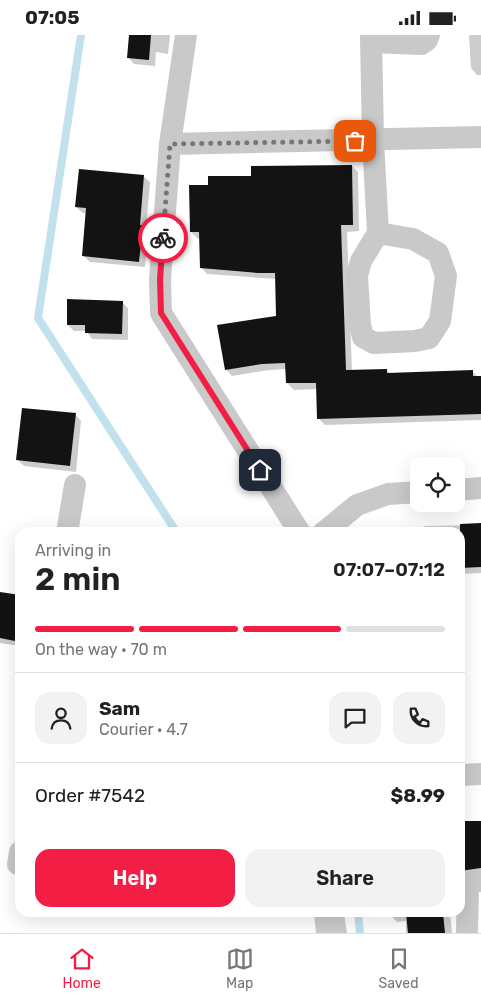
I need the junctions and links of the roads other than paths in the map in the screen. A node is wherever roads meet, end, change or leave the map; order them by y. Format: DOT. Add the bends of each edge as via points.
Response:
graph roads {
  1 [pos="186,35"];
  2 [pos="429,35"];
  3 [pos="371,39"];
  4 [pos="481,137"];
  5 [pos="373,140"];
  6 [pos="170,144"];
  7 [pos="378,233"];
  8 [pos="75,485"];
  9 [pos="481,488"];
  10 [pos="465,489"];
  11 [pos="410,493"];
  12 [pos="68,527"];
  13 [pos="296,527"];
  14 [pos="330,527"];
  15 [pos="481,774"];
  16 [pos="465,775"];
  17 [pos="481,881"];
  18 [pos="467,933"];
  1 -- 6 [label="street"];
  2 -- 3 [label="street" via="422,44"];
  3 -- 5 [label="street"];
  4 -- 5 [label="street"];
  5 -- 6 [label="street"];
  5 -- 7 [label="street"];
  6 -- 13 [label="street" via="160,279 161,313"];
  7 -- 7 [label="street" via="357,276 363,337 374,343 429,338 440,321 446,276 438,253 412,239"];
  8 -- 12 [label="street"];
  9 -- 10 [label="street"];
  11 -- 14 [label="street" via="388,494 357,505"];
  15 -- 16 [label="street"];
  17 -- 18 [label="street" via="472,882 468,887"];
}
